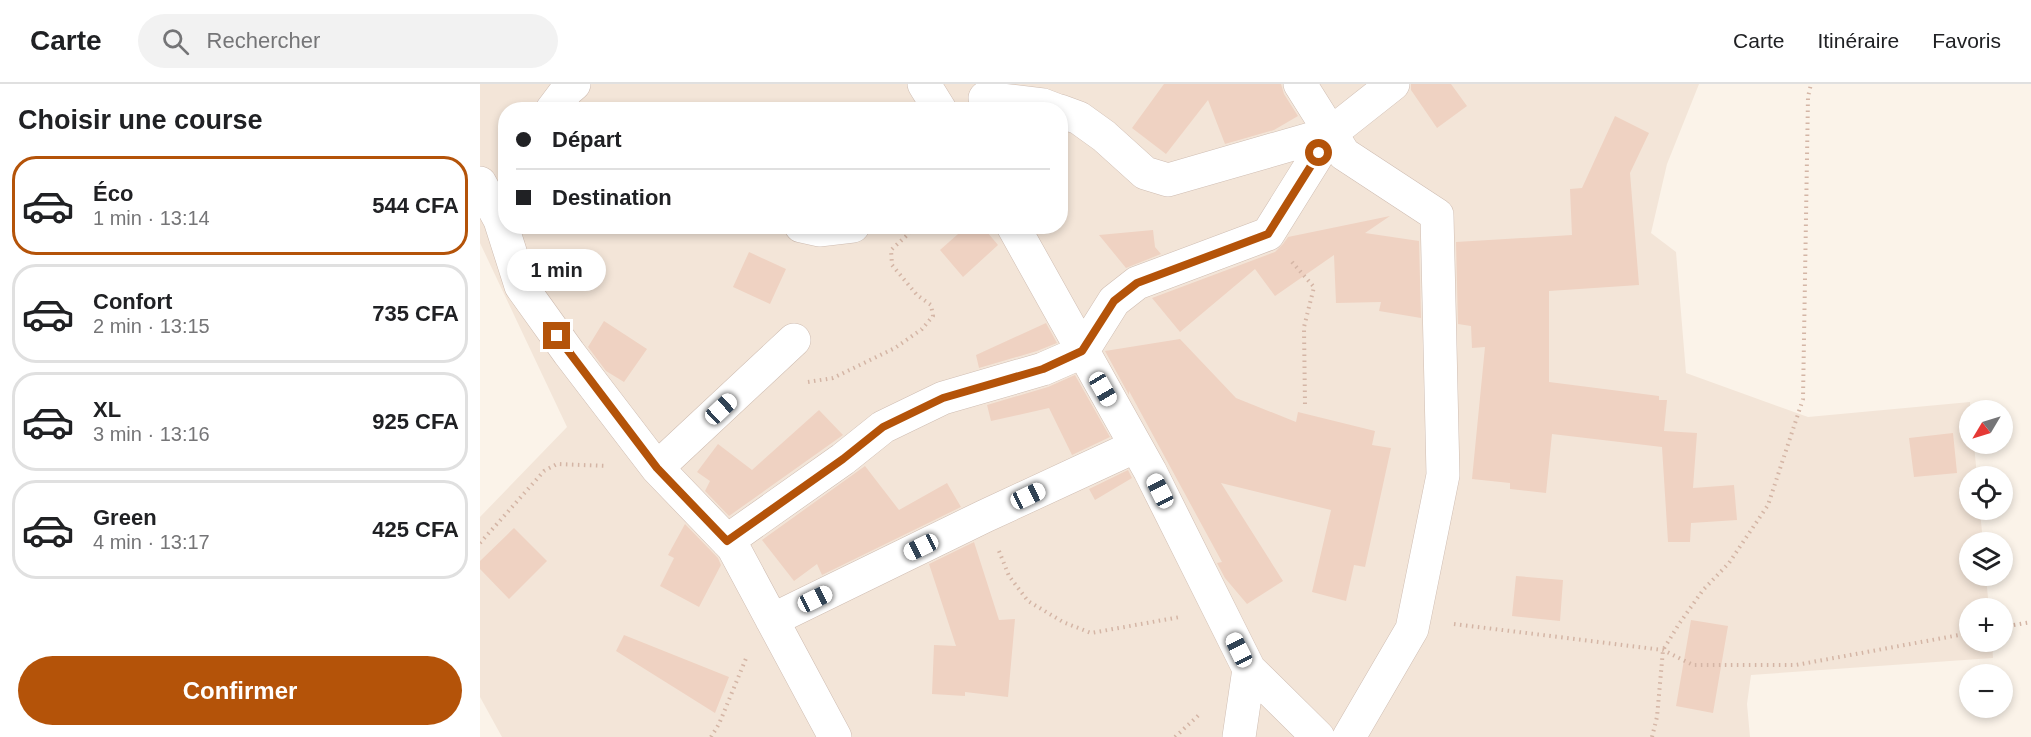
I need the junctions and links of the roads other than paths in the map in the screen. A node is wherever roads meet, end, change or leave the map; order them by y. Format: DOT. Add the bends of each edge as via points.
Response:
graph roads {
  1 [pos="574,84"];
  2 [pos="924,84"];
  3 [pos="1300,84"];
  4 [pos="1393,84"];
  5 [pos="985,97"];
  6 [pos="558,102"];
  7 [pos="935,102"];
  8 [pos="1021,102"];
  9 [pos="1068,114"];
  10 [pos="1331,133"];
  11 [pos="480,183"];
  12 [pos="498,220"];
  13 [pos="503,234"];
  14 [pos="1017,234"];
  15 [pos="794,340"];
  16 [pos="1082,351"];
  17 [pos="1136,446"];
  18 [pos="657,468"];
  19 [pos="727,541"];
  20 [pos="772,620"];
  21 [pos="1249,669"];
  22 [pos="835,737"];
  23 [pos="1239,737"];
  24 [pos="1318,737"];
  25 [pos="1349,737"];
  1 -- 6 [label="street"];
  2 -- 7 [label="street"];
  3 -- 10 [label="street"];
  4 -- 10 [label="street"];
  5 -- 8 [label="street"];
  9 -- 10 [label="street" via="1104,136 1145,173 1168,180"];
  10 -- 16 [label="street" via="1268,234 1137,283 1114,301"];
  10 -- 25 [label="street" via="1344,154 1437,215 1443,475 1412,629"];
  11 -- 12 [label="street"];
  13 -- 18 [label="street" via="521,286"];
  14 -- 16 [label="street"];
  15 -- 18 [label="street"];
  16 -- 17 [label="street"];
  16 -- 19 [label="street" via="1043,369 943,398 883,427"];
  17 -- 20 [label="street"];
  17 -- 21 [label="street"];
  18 -- 19 [label="street"];
  19 -- 20 [label="street"];
  20 -- 22 [label="street"];
  21 -- 23 [label="street"];
  21 -- 24 [label="street"];
}
